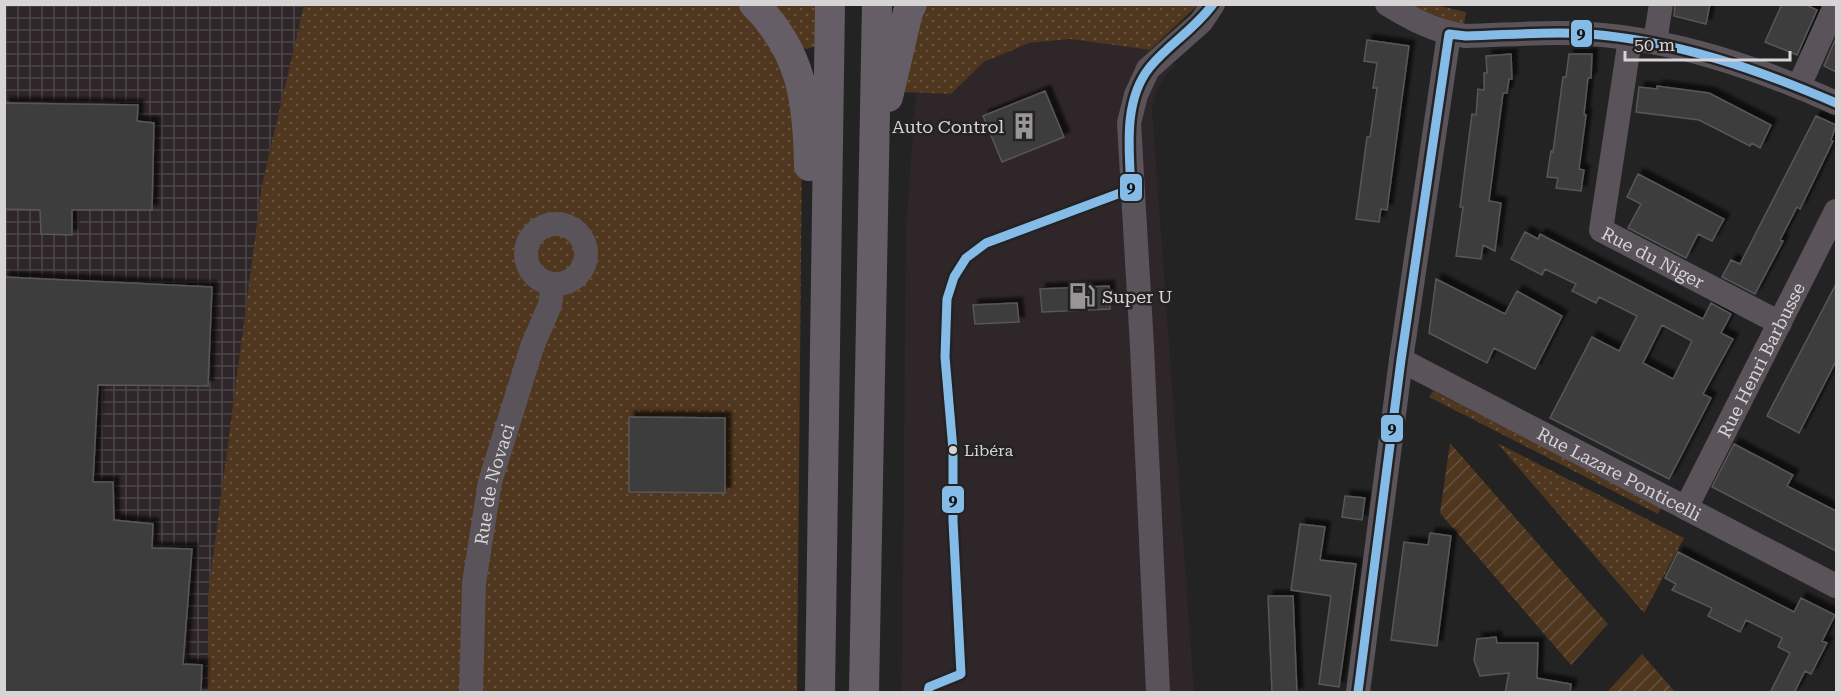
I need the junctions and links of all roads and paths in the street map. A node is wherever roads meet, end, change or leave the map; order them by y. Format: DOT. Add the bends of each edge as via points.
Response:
graph roads {
  1 [pos="754,4"];
  2 [pos="830,4"];
  3 [pos="877,4"];
  4 [pos="912,4"];
  5 [pos="1213,4"];
  6 [pos="1387,4"];
  7 [pos="1661,4"];
  8 [pos="1836,4"];
  9 [pos="1449,34"];
  10 [pos="1630,39"];
  11 [pos="1655,42"];
  12 [pos="1799,86"];
  13 [pos="1836,104"];
  14 [pos="874,168"];
  15 [pos="1836,211"];
  16 [pos="826,236"];
  17 [pos="553,284"];
  18 [pos="1780,322"];
  19 [pos="1401,360"];
  20 [pos="1686,508"];
  21 [pos="1836,586"];
  22 [pos="471,693"];
  23 [pos="820,693"];
  24 [pos="864,693"];
  25 [pos="1158,693"];
  26 [pos="1358,693"];
  1 -- 16 [label="main road" via="783,40 800,79 808,136 810,196"];
  2 -- 16 [label="main road"];
  3 -- 14 [label="main road"];
  4 -- 14 [label="main road"];
  5 -- 25 [label="street" via="1201,22 1148,69 1129,123"];
  6 -- 9 [label="street" via="1420,24"];
  7 -- 11 [label="street"];
  8 -- 12 [label="street"];
  9 -- 10 [label="street" via="1590,34"];
  9 -- 19 [label="street"];
  10 -- 11 [label="street"];
  10 -- 18 [label="street, Rue du Niger" via="1601,230"];
  11 -- 12 [label="street" via="1708,54"];
  12 -- 13 [label="street"];
  14 -- 24 [label="main road"];
  15 -- 18 [label="street, Rue Henri Barbusse"];
  16 -- 23 [label="main road"];
  17 -- 22 [label="street, Rue de Novaci" via="550,305 532,347 490,482 474,583"];
  18 -- 20 [label="street, Rue Henri Barbusse"];
  19 -- 20 [label="street, Rue Lazare Ponticelli"];
  19 -- 26 [label="street"];
  20 -- 21 [label="street, Rue Lazare Ponticelli"];
}
